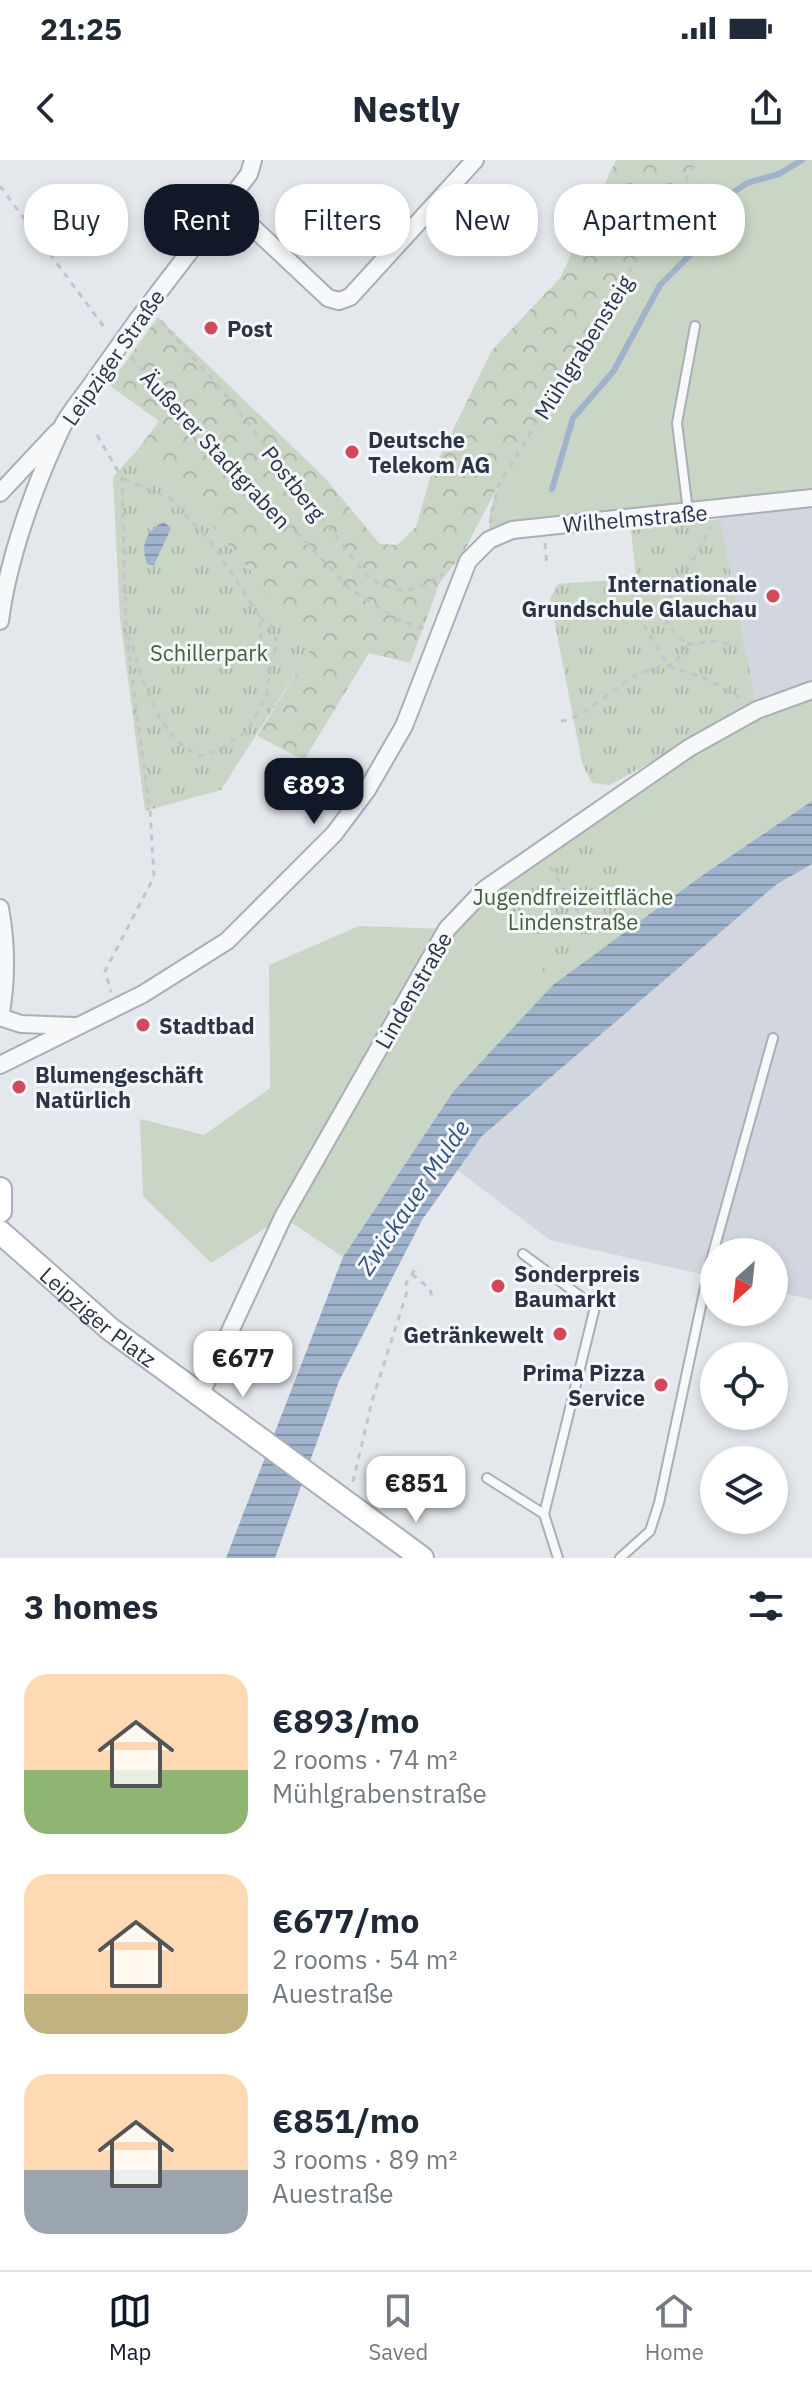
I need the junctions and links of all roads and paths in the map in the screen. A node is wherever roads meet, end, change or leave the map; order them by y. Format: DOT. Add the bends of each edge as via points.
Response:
graph roads {
  1 [pos="253,160"];
  2 [pos="475,160"];
  3 [pos="698,160"];
  4 [pos="241,184"];
  5 [pos="0,186"];
  6 [pos="259,233"];
  7 [pos="186,256"];
  8 [pos="143,312"];
  9 [pos="695,326"];
  10 [pos="109,334"];
  11 [pos="130,357"];
  12 [pos="63,425"];
  13 [pos="97,435"];
  14 [pos="122,478"];
  15 [pos="0,493"];
  16 [pos="812,498"];
  17 [pos="710,511"];
  18 [pos="688,513"];
  19 [pos="543,527"];
  20 [pos="489,540"];
  21 [pos="468,561"];
  22 [pos="547,567"];
  23 [pos="676,580"];
  24 [pos="643,592"];
  25 [pos="637,615"];
  26 [pos="260,617"];
  27 [pos="0,621"];
  28 [pos="126,631"];
  29 [pos="438,634"];
  30 [pos="687,644"];
  31 [pos="737,647"];
  32 [pos="271,662"];
  33 [pos="669,666"];
  34 [pos="812,690"];
  35 [pos="753,713"];
  36 [pos="561,721"];
  37 [pos="539,850"];
  38 [pos="0,908"];
  39 [pos="584,921"];
  40 [pos="116,1007"];
  41 [pos="0,1018"];
  42 [pos="80,1025"];
  43 [pos="773,1038"];
  44 [pos="0,1065"];
  45 [pos="0,1189"];
  46 [pos="0,1211"];
  47 [pos="0,1232"];
  48 [pos="523,1254"];
  49 [pos="418,1265"];
  50 [pos="412,1274"];
  51 [pos="433,1301"];
  52 [pos="199,1398"];
  53 [pos="487,1478"];
  54 [pos="348,1502"];
  55 [pos="544,1514"];
  56 [pos="422,1558"];
  57 [pos="558,1558"];
  58 [pos="620,1558"];
  1 -- 4 [label="street, Leipziger Straße"];
  2 -- 6 [label="street" via="350,297 339,301 328,298"];
  3 -- 20 [label="path, Mühlgrabensteig" via="498,486"];
  5 -- 10 [label="path"];
  7 -- 8 [label="street, Leipziger Straße"];
  8 -- 12 [label="street, Leipziger Straße, bridge"];
  8 -- 21 [label="path, Postberg" via="230,400 366,575 388,590 406,590"];
  9 -- 18 [label="lane" via="677,423"];
  11 -- 29 [label="path, Äußerer Stadtgraben" via="351,590 399,620"];
  12 -- 15 [label="street"];
  12 -- 27 [label="street, Leipziger Straße" via="19,539"];
  13 -- 14 [label="path"];
  14 -- 26 [label="path" via="170,498 211,542"];
  14 -- 28 [label="path"];
  16 -- 17 [label="street, Wilhelmstraße"];
  17 -- 18 [label="street, Wilhelmstraße"];
  17 -- 23 [label="path" via="711,530"];
  18 -- 19 [label="street, Wilhelmstraße"];
  19 -- 20 [label="street, Wilhelmstraße" via="512,530"];
  19 -- 22 [label="path"];
  20 -- 21 [label="street, Wilhelmstraße"];
  21 -- 29 [label="street"];
  23 -- 24 [label="path"];
  23 -- 30 [label="path" via="663,617 667,628"];
  25 -- 33 [label="path"];
  26 -- 32 [label="path" via="261,649"];
  26 -- 32 [label="path" via="274,628 278,647"];
  28 -- 32 [label="path" via="161,724 177,744 199,756 220,750 247,731 267,695"];
  28 -- 40 [label="path" via="154,877 105,971"];
  29 -- 40 [label="street" via="404,726 334,834 227,941"];
  30 -- 31 [label="path" via="718,641"];
  30 -- 33 [label="path"];
  33 -- 35 [label="path" via="741,697"];
  33 -- 36 [label="path" via="641,673 573,720"];
  34 -- 35 [label="street, Lindenstraße"];
  35 -- 37 [label="street, Lindenstraße" via="689,748"];
  37 -- 39 [label="path"];
  37 -- 52 [label="street, Lindenstraße" via="485,889 447,929 283,1217"];
  38 -- 41 [label="street" via="7,943"];
  40 -- 42 [label="street"];
  41 -- 42 [label="street" via="21,1024"];
  42 -- 44 [label="street"];
  43 -- 58 [label="lane" via="710,1264 659,1503 650,1531"];
  45 -- 46 [label="street"];
  47 -- 52 [label="street, Leipziger Platz" via="110,1329"];
  48 -- 55 [label="lane" via="595,1307"];
  49 -- 50 [label="path"];
  50 -- 51 [label="path" via="430,1289"];
  50 -- 54 [label="path" via="372,1401"];
  52 -- 54 [label="street, Leipziger Platz"];
  53 -- 55 [label="lane"];
  54 -- 56 [label="street, Leipziger Platz"];
  55 -- 57 [label="lane"];
}
